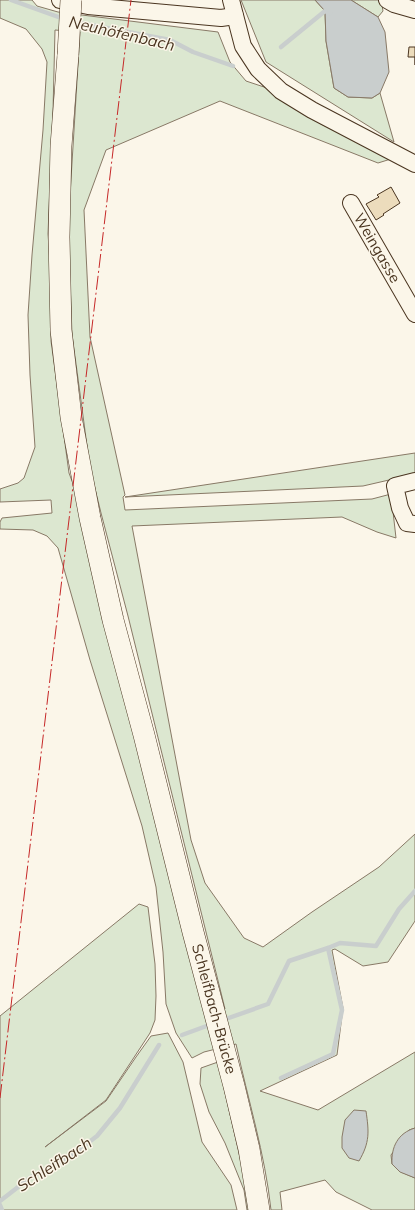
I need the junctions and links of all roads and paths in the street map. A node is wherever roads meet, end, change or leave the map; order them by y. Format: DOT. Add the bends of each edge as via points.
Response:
graph roads {
  1 [pos="60,0"];
  2 [pos="71,0"];
  3 [pos="231,0"];
  4 [pos="387,0"];
  5 [pos="415,10"];
  6 [pos="234,16"];
  7 [pos="415,164"];
  8 [pos="351,202"];
  9 [pos="415,314"];
  10 [pos="415,481"];
  11 [pos="415,524"];
  12 [pos="259,1210"];
  1 -- 6 [label="street" via="88,6 221,18"];
  2 -- 12 [label="main road, Schleifbach-Brücke, bridge" via="61,146 59,237 61,330 71,418 113,620 234,1086 249,1149"];
  3 -- 6 [label="street"];
  4 -- 5 [label="street"];
  6 -- 7 [label="street" via="243,46 258,70 281,91"];
  8 -- 9 [label="street, Weingasse"];
  10 -- 11 [label="street" via="395,486 400,508 407,523"];
}
